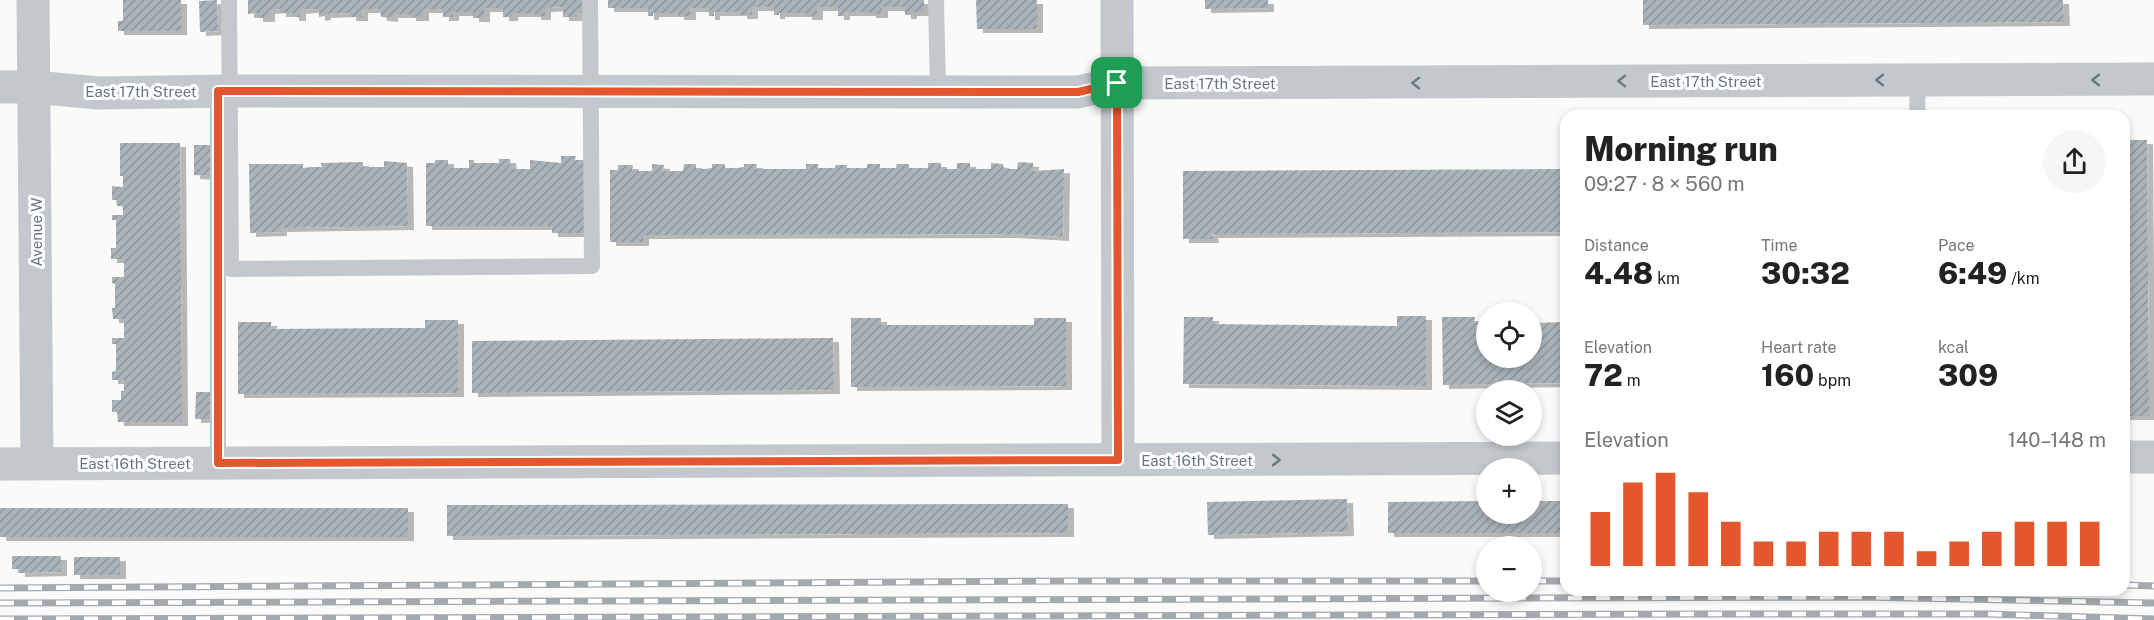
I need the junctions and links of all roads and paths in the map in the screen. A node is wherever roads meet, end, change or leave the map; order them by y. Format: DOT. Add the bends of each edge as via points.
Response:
graph roads {
  1 [pos="33,0"];
  2 [pos="229,0"];
  3 [pos="590,0"];
  4 [pos="936,0"];
  5 [pos="1117,0"];
  6 [pos="2154,79"];
  7 [pos="1918,80"];
  8 [pos="1117,83"];
  9 [pos="0,87"];
  10 [pos="34,87"];
  11 [pos="224,91"];
  12 [pos="592,92"];
  13 [pos="938,92"];
  14 [pos="1917,110"];
  15 [pos="2130,457"];
  16 [pos="2154,457"];
  17 [pos="1560,458"];
  18 [pos="1118,460"];
  19 [pos="218,463"];
  20 [pos="0,464"];
  21 [pos="37,464"];
  1 -- 10 [label="street, Avenue W"];
  2 -- 11 [label="lane"];
  3 -- 12 [label="lane"];
  4 -- 13 [label="lane"];
  5 -- 8 [label="street"];
  6 -- 7 [label="street, East 17th Street, one-way"];
  7 -- 8 [label="street, East 17th Street, one-way"];
  7 -- 14 [label="lane"];
  8 -- 13 [label="street, East 17th Street" via="1078,92"];
  8 -- 18 [label="street"];
  9 -- 10 [label="street, East 17th Street"];
  10 -- 11 [label="street, East 17th Street" via="98,93"];
  10 -- 21 [label="street, Avenue W"];
  11 -- 12 [label="street, East 17th Street"];
  11 -- 12 [label="lane" via="231,269 592,266"];
  11 -- 19 [label="lane"];
  12 -- 13 [label="street, East 17th Street"];
  15 -- 16 [label="street"];
  18 -- 17 [label="street, East 16th Street, one-way"];
  18 -- 19 [label="street, East 16th Street"];
  19 -- 21 [label="street, East 16th Street"];
  20 -- 21 [label="street, East 16th Street"];
}
